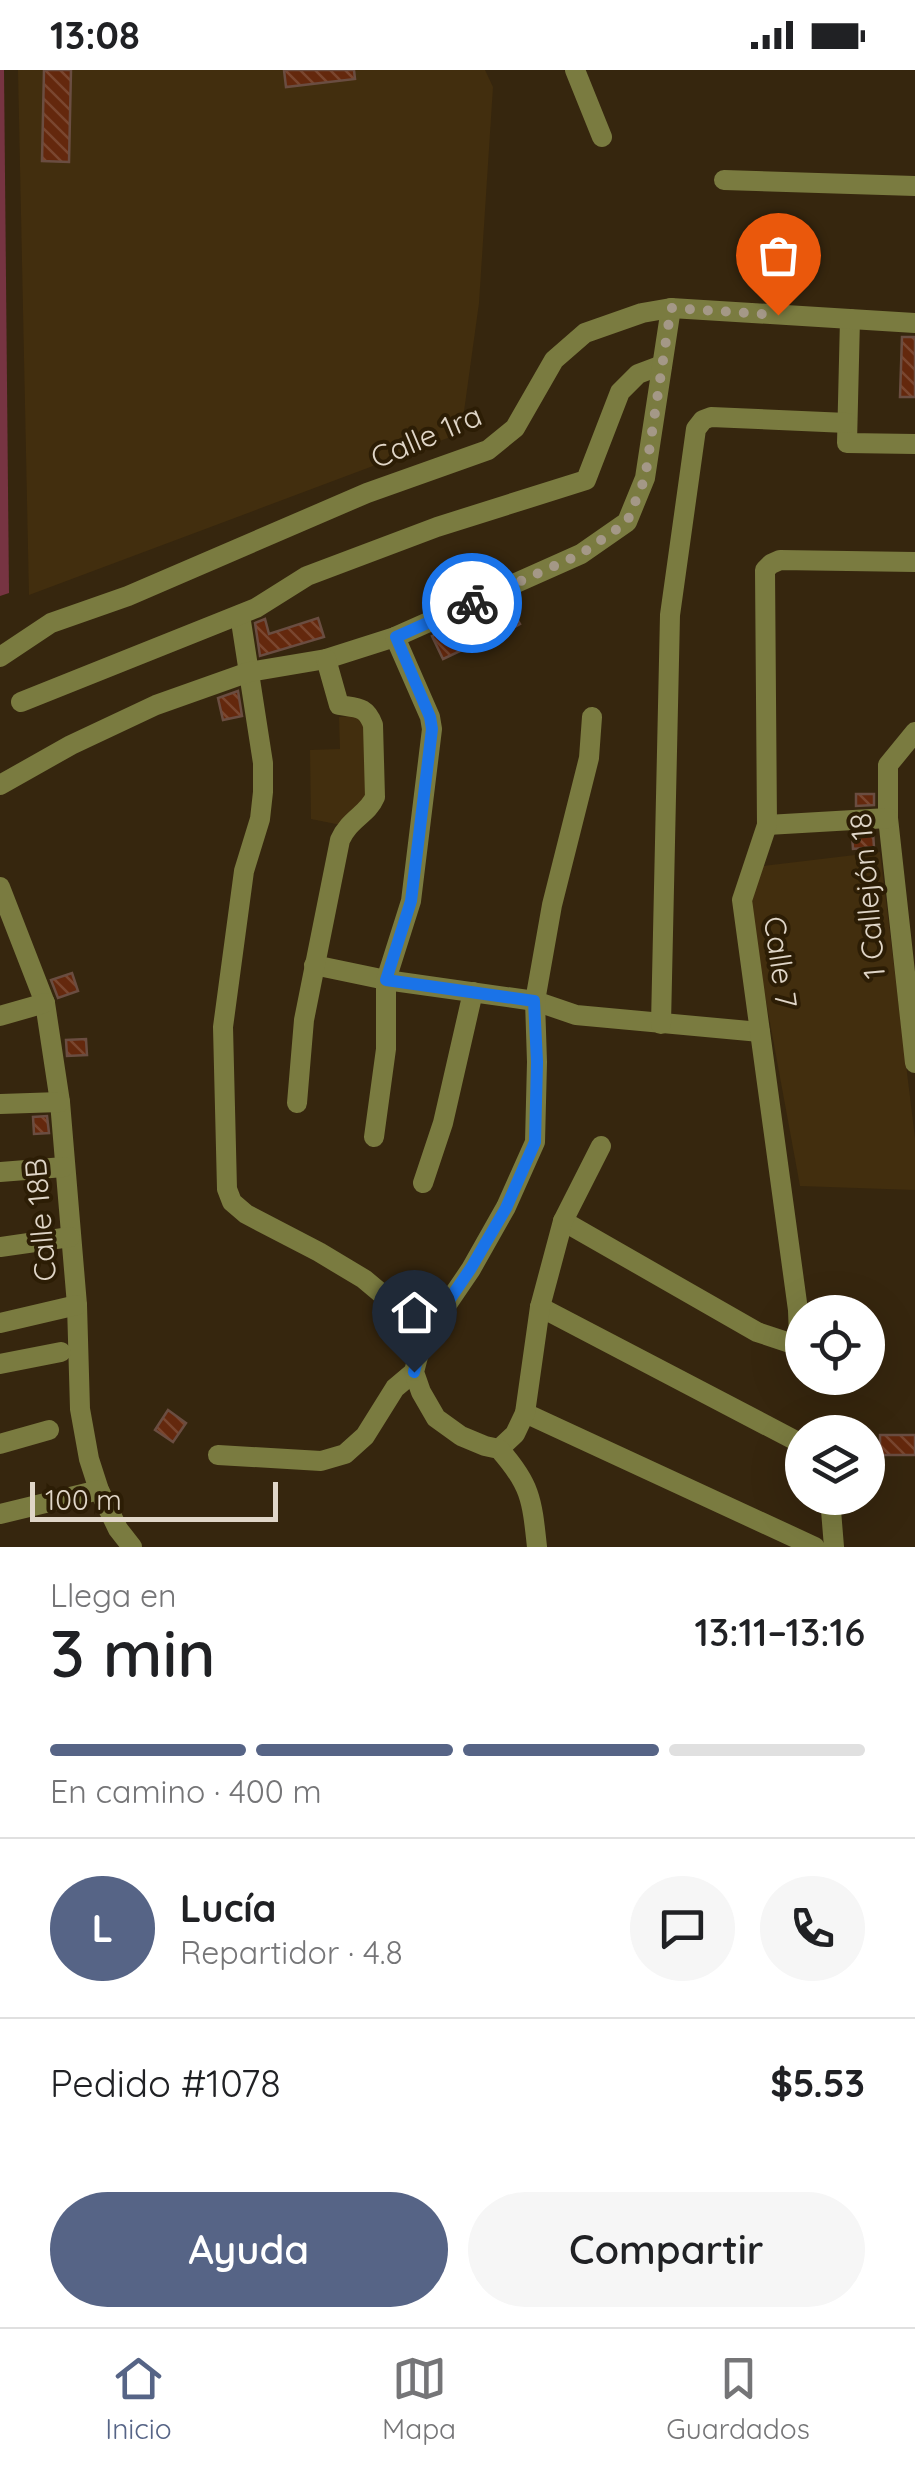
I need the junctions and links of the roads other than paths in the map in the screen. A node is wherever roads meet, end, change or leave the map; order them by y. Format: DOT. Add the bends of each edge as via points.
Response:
graph roads {
  1 [pos="575,70"];
  2 [pos="602,137"];
  3 [pos="724,180"];
  4 [pos="915,186"];
  5 [pos="671,308"];
  6 [pos="850,320"];
  7 [pos="915,323"];
  8 [pos="662,365"];
  9 [pos="847,424"];
  10 [pos="915,444"];
  11 [pos="915,562"];
  12 [pos="240,615"];
  13 [pos="396,637"];
  14 [pos="0,657"];
  15 [pos="326,659"];
  16 [pos="249,672"];
  17 [pos="22,702"];
  18 [pos="592,717"];
  19 [pos="915,732"];
  20 [pos="0,784"];
  21 [pos="888,818"];
  22 [pos="767,825"];
  23 [pos="2,900"];
  24 [pos="314,965"];
  25 [pos="386,980"];
  26 [pos="473,992"];
  27 [pos="534,1001"];
  28 [pos="45,1002"];
  29 [pos="0,1016"];
  30 [pos="661,1024"];
  31 [pos="760,1032"];
  32 [pos="915,1059"];
  33 [pos="60,1102"];
  34 [pos="298,1103"];
  35 [pos="0,1104"];
  36 [pos="374,1137"];
  37 [pos="601,1146"];
  38 [pos="64,1167"];
  39 [pos="0,1172"];
  40 [pos="423,1183"];
  41 [pos="563,1221"];
  42 [pos="70,1238"];
  43 [pos="0,1247"];
  44 [pos="77,1306"];
  45 [pos="540,1307"];
  46 [pos="0,1323"];
  47 [pos="422,1340"];
  48 [pos="61,1352"];
  49 [pos="0,1364"];
  50 [pos="414,1372"];
  51 [pos="525,1413"];
  52 [pos="48,1430"];
  53 [pos="785,1435"];
  54 [pos="0,1444"];
  55 [pos="499,1448"];
  56 [pos="218,1455"];
  57 [pos="100,1490"];
  58 [pos="0,1514"];
  59 [pos="831,1515"];
  60 [pos="132,1547"];
  61 [pos="537,1547"];
  62 [pos="815,1547"];
  63 [pos="834,1547"];
  1 -- 2 [label="street"];
  3 -- 4 [label="street"];
  5 -- 6 [label="street, Calle 1ra"];
  5 -- 8 [label="street"];
  5 -- 14 [label="street, Calle 1ra" via="584,333 554,360 515,428 488,450 51,623"];
  6 -- 7 [label="street, Calle 1ra"];
  6 -- 9 [label="street"];
  8 -- 12 [label="street" via="638,374 620,392 586,480 307,576"];
  8 -- 13 [label="street" via="645,478 627,522 581,554"];
  9 -- 10 [label="street" via="847,442"];
  9 -- 30 [label="street" via="710,416 696,428 670,614"];
  11 -- 22 [label="street, Calle 7" via="780,560 766,570"];
  12 -- 16 [label="street"];
  12 -- 17 [label="street"];
  13 -- 15 [label="street"];
  13 -- 25 [label="street" via="432,729 411,901"];
  15 -- 16 [label="street"];
  15 -- 24 [label="street" via="339,705 362,708 373,725 375,797 340,840"];
  16 -- 20 [label="street" via="156,704"];
  16 -- 47 [label="street" via="263,792 244,872 223,1026 227,1188 246,1214 364,1279 407,1315"];
  18 -- 27 [label="street" via="589,758"];
  19 -- 21 [label="street, 1 Callejón 18" via="888,765"];
  21 -- 22 [label="street"];
  21 -- 32 [label="street, 1 Callejón 18"];
  22 -- 31 [label="street, Calle 7" via="742,900"];
  23 -- 28 [label="street, Calle 18B"];
  24 -- 25 [label="street"];
  24 -- 34 [label="street"];
  25 -- 26 [label="street"];
  25 -- 36 [label="street" via="386,1048"];
  26 -- 27 [label="street"];
  26 -- 40 [label="street"];
  27 -- 30 [label="street" via="576,1015"];
  27 -- 47 [label="street" via="535,1142 506,1208"];
  28 -- 29 [label="street"];
  28 -- 33 [label="street, Calle 18B"];
  30 -- 31 [label="street"];
  31 -- 41 [label="street, Calle 7" via="799,1336 790,1343 758,1332"];
  33 -- 35 [label="street"];
  33 -- 38 [label="street, Calle 18B"];
  37 -- 41 [label="street"];
  38 -- 39 [label="street"];
  38 -- 42 [label="street, Calle 18B"];
  41 -- 45 [label="street"];
  42 -- 43 [label="street"];
  42 -- 44 [label="street, Calle 18B"];
  44 -- 46 [label="street"];
  44 -- 57 [label="street, Calle 18B" via="80,1409"];
  45 -- 51 [label="street"];
  45 -- 53 [label="street"];
  47 -- 50 [label="street"];
  48 -- 49 [label="street"];
  50 -- 55 [label="street" via="436,1418 461,1436"];
  50 -- 56 [label="street" via="345,1454 321,1461"];
  51 -- 55 [label="street"];
  51 -- 62 [label="street"];
  52 -- 54 [label="street"];
  55 -- 61 [label="street" via="524,1480"];
  57 -- 58 [label="street"];
  57 -- 60 [label="street, Calle 18B"];
  59 -- 63 [label="street"];
}
